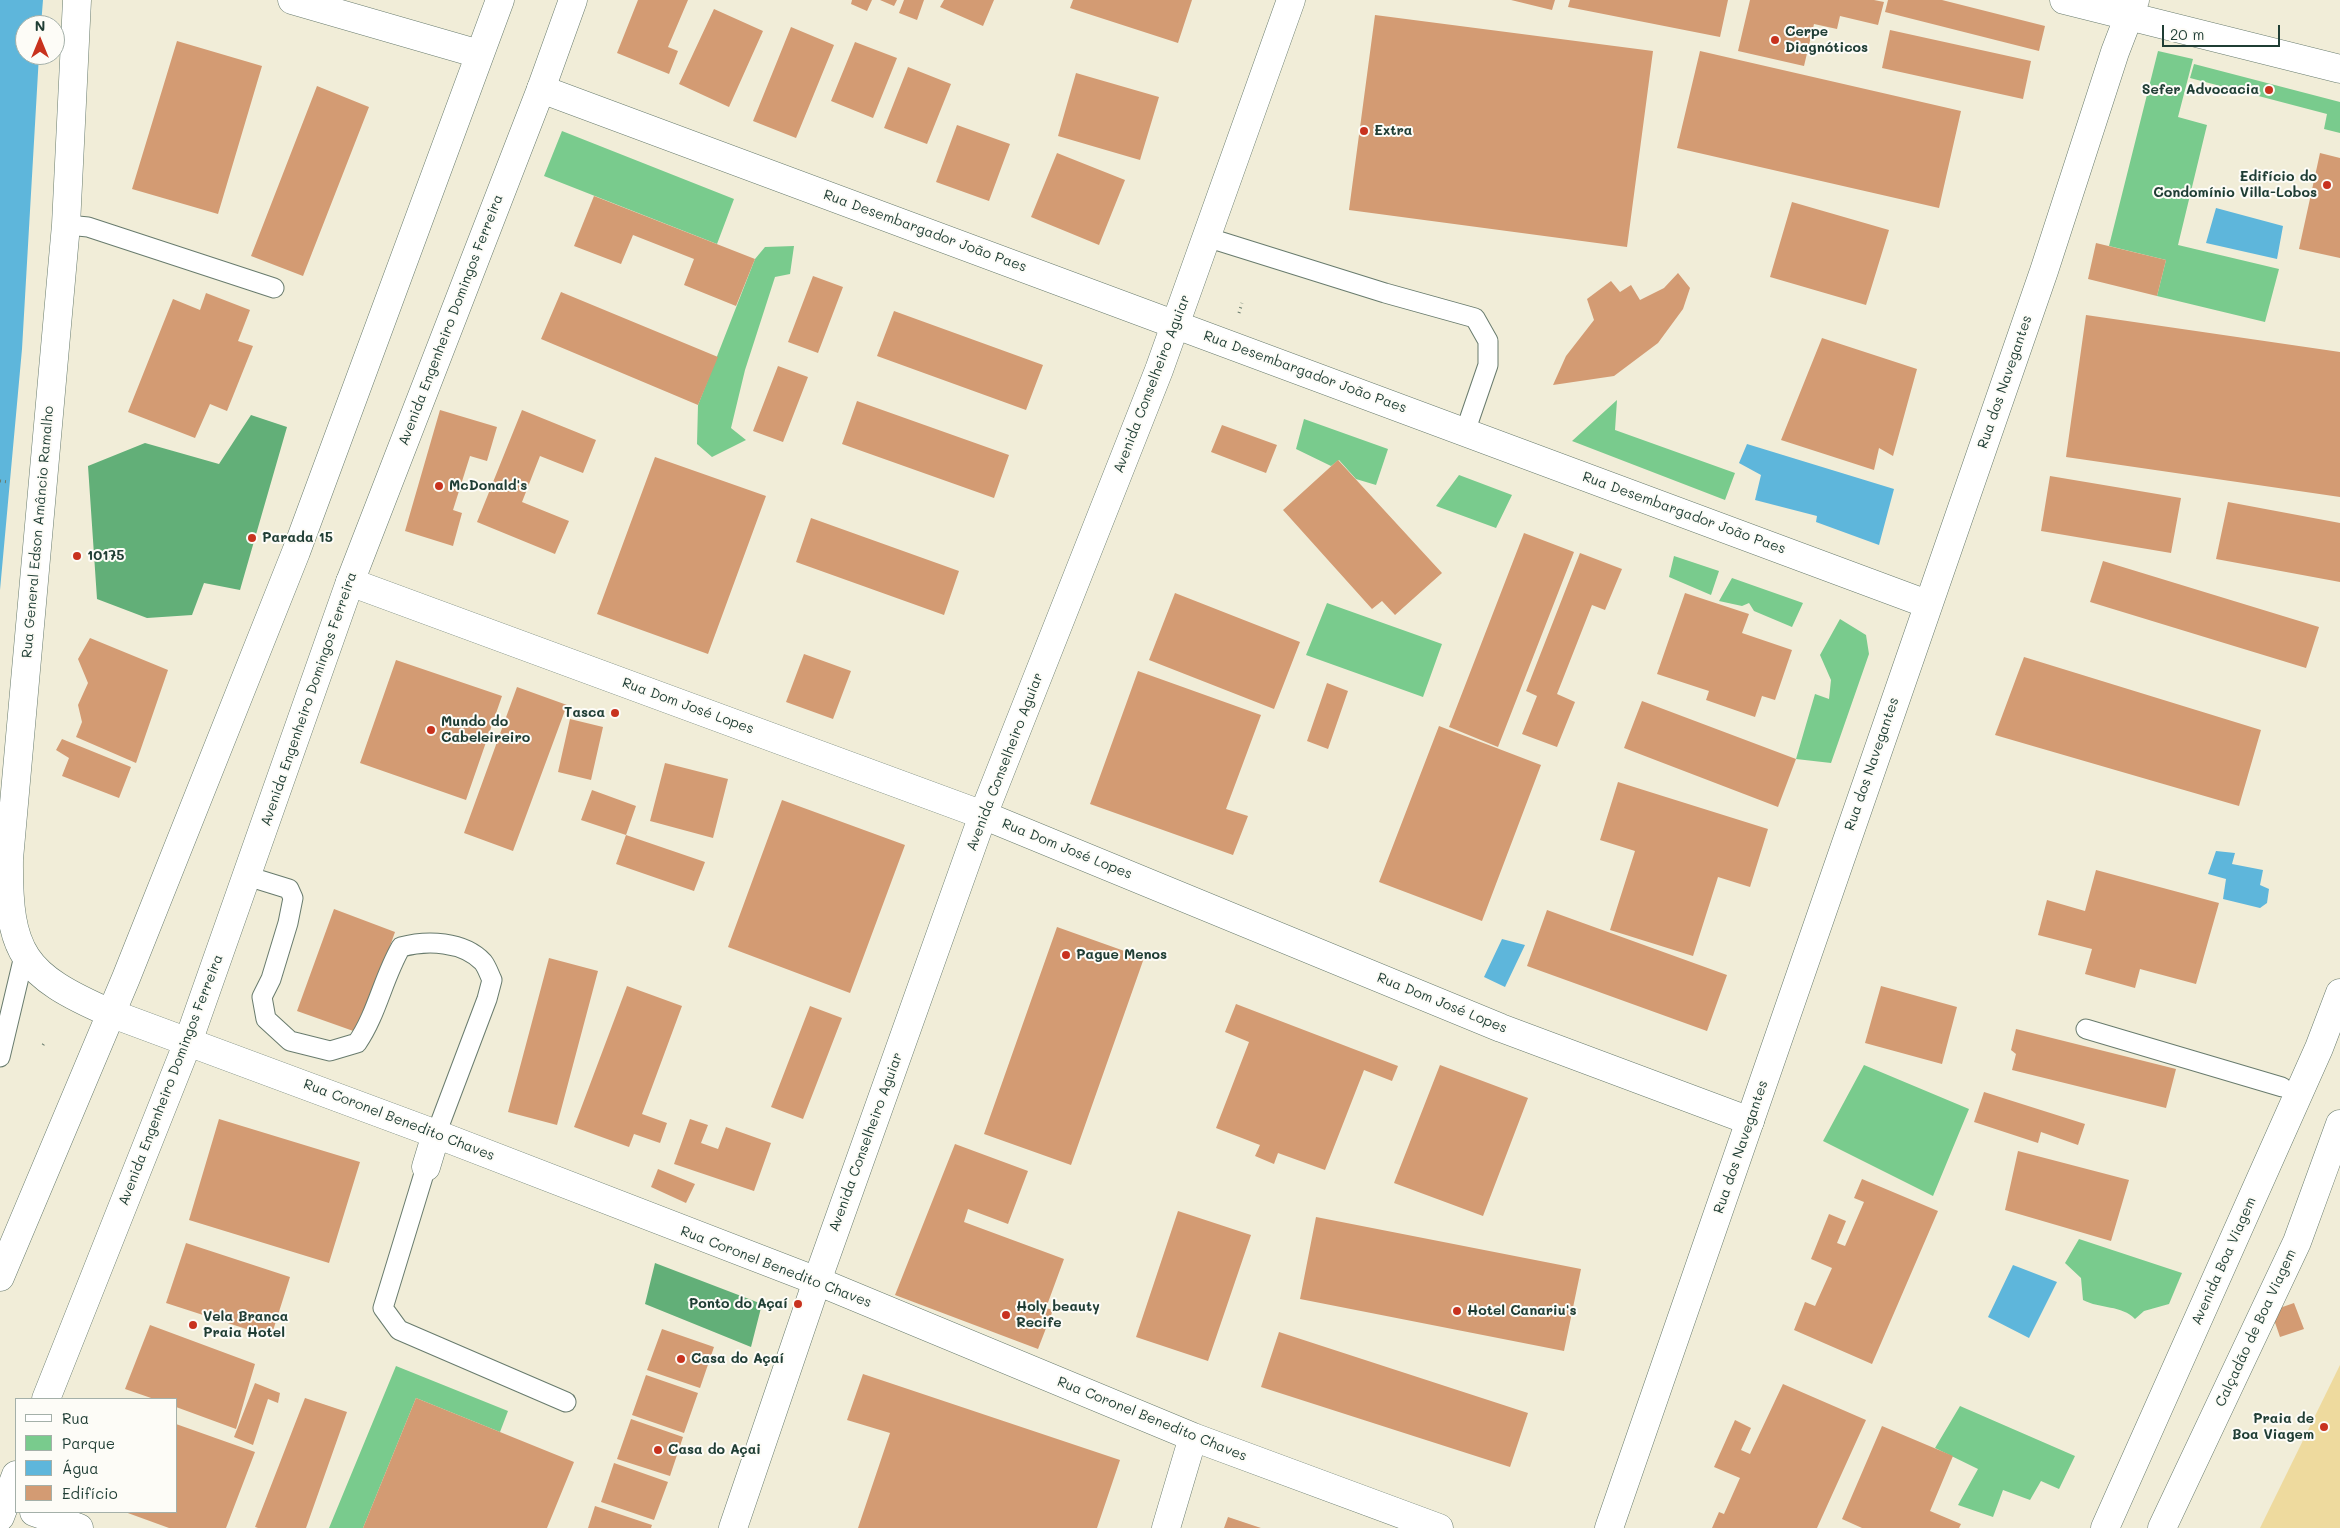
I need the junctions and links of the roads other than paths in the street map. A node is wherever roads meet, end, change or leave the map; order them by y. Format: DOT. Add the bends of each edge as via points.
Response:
graph roads {
  1 [pos="77,0"];
  2 [pos="292,0"];
  3 [pos="500,0"];
  4 [pos="573,0"];
  5 [pos="1290,0"];
  6 [pos="2064,0"];
  7 [pos="2131,9"];
  8 [pos="479,54"];
  9 [pos="2340,70"];
  10 [pos="541,89"];
  11 [pos="72,226"];
  12 [pos="1206,237"];
  13 [pos="274,288"];
  14 [pos="1176,325"];
  15 [pos="1465,432"];
  16 [pos="350,582"];
  17 [pos="1928,604"];
  18 [pos="983,815"];
  19 [pos="247,876"];
  20 [pos="24,956"];
  21 [pos="2340,993"];
  22 [pos="110,1013"];
  23 [pos="2086,1029"];
  24 [pos="188,1042"];
  25 [pos="0,1057"];
  26 [pos="2291,1090"];
  27 [pos="1750,1121"];
  28 [pos="2340,1124"];
  29 [pos="436,1134"];
  30 [pos="426,1167"];
  31 [pos="0,1277"];
  32 [pos="817,1281"];
  33 [pos="46,1398"];
  34 [pos="566,1402"];
  35 [pos="1193,1437"];
  36 [pos="15,1479"];
  37 [pos="7,1508"];
  38 [pos="37,1513"];
  39 [pos="79,1528"];
  40 [pos="733,1528"];
  41 [pos="1166,1528"];
  42 [pos="1439,1528"];
  43 [pos="1609,1528"];
  44 [pos="2105,1528"];
  45 [pos="2162,1528"];
  1 -- 11 [label="main road, Rua General Edson Amâncio Ramalho"];
  2 -- 8 [label="main road"];
  3 -- 8 [label="main road"];
  4 -- 10 [label="main road, Avenida Engenheiro Domingos Ferreira"];
  5 -- 12 [label="main road, Avenida Conselheiro Aguiar"];
  6 -- 7 [label="main road"];
  7 -- 9 [label="main road"];
  7 -- 17 [label="main road, Rua dos Navegantes" via="2044,272"];
  8 -- 22 [label="main road" via="296,552"];
  10 -- 14 [label="main road, Rua Desembargador João Paes"];
  10 -- 16 [label="main road, Avenida Engenheiro Domingos Ferreira"];
  11 -- 13 [label="lane" via="88,227"];
  11 -- 20 [label="main road, Rua General Edson Amâncio Ramalho" via="9,859 8,902 14,932"];
  12 -- 14 [label="main road, Avenida Conselheiro Aguiar"];
  12 -- 15 [label="lane" via="1475,318 1488,341 1488,365"];
  14 -- 15 [label="main road, Rua Desembargador João Paes"];
  14 -- 18 [label="main road, Avenida Conselheiro Aguiar"];
  15 -- 17 [label="main road, Rua Desembargador João Paes"];
  16 -- 18 [label="main road, Rua Dom José Lopes"];
  16 -- 19 [label="main road, Avenida Engenheiro Domingos Ferreira"];
  17 -- 27 [label="main road, Rua dos Navegantes"];
  18 -- 27 [label="main road, Rua Dom José Lopes" via="1502,1028"];
  18 -- 32 [label="main road, Avenida Conselheiro Aguiar"];
  19 -- 24 [label="main road, Avenida Engenheiro Domingos Ferreira"];
  19 -- 29 [label="lane" via="289,889 293,898 271,979 262,997 266,1019 290,1041 330,1051 356,1043 371,1020 389,968 401,947 420,942 449,945 464,949 483,963 492,980 487,999"];
  20 -- 22 [label="main road, Rua General Edson Amâncio Ramalho" via="64,992"];
  20 -- 25 [label="lane"];
  21 -- 26 [label="main road, Avenida Boa Viagem"];
  22 -- 24 [label="main road, Rua Coronel Benedito Chaves"];
  22 -- 31 [label="main road"];
  23 -- 26 [label="lane"];
  24 -- 29 [label="main road, Rua Coronel Benedito Chaves"];
  24 -- 33 [label="main road, Avenida Engenheiro Domingos Ferreira"];
  26 -- 44 [label="main road, Avenida Boa Viagem"];
  27 -- 43 [label="main road, Rua dos Navegantes"];
  28 -- 45 [label="main road, Calçadão de Boa Viagem" via="2297,1242"];
  29 -- 30 [label="main road"];
  29 -- 32 [label="main road, Rua Coronel Benedito Chaves"];
  30 -- 34 [label="lane" via="383,1308 399,1330"];
  32 -- 35 [label="main road, Rua Coronel Benedito Chaves"];
  32 -- 40 [label="main road, Avenida Conselheiro Aguiar"];
  35 -- 41 [label="main road"];
  35 -- 42 [label="main road, Rua Coronel Benedito Chaves"];
  36 -- 37 [label="main road"];
  38 -- 39 [label="main road"];
}
